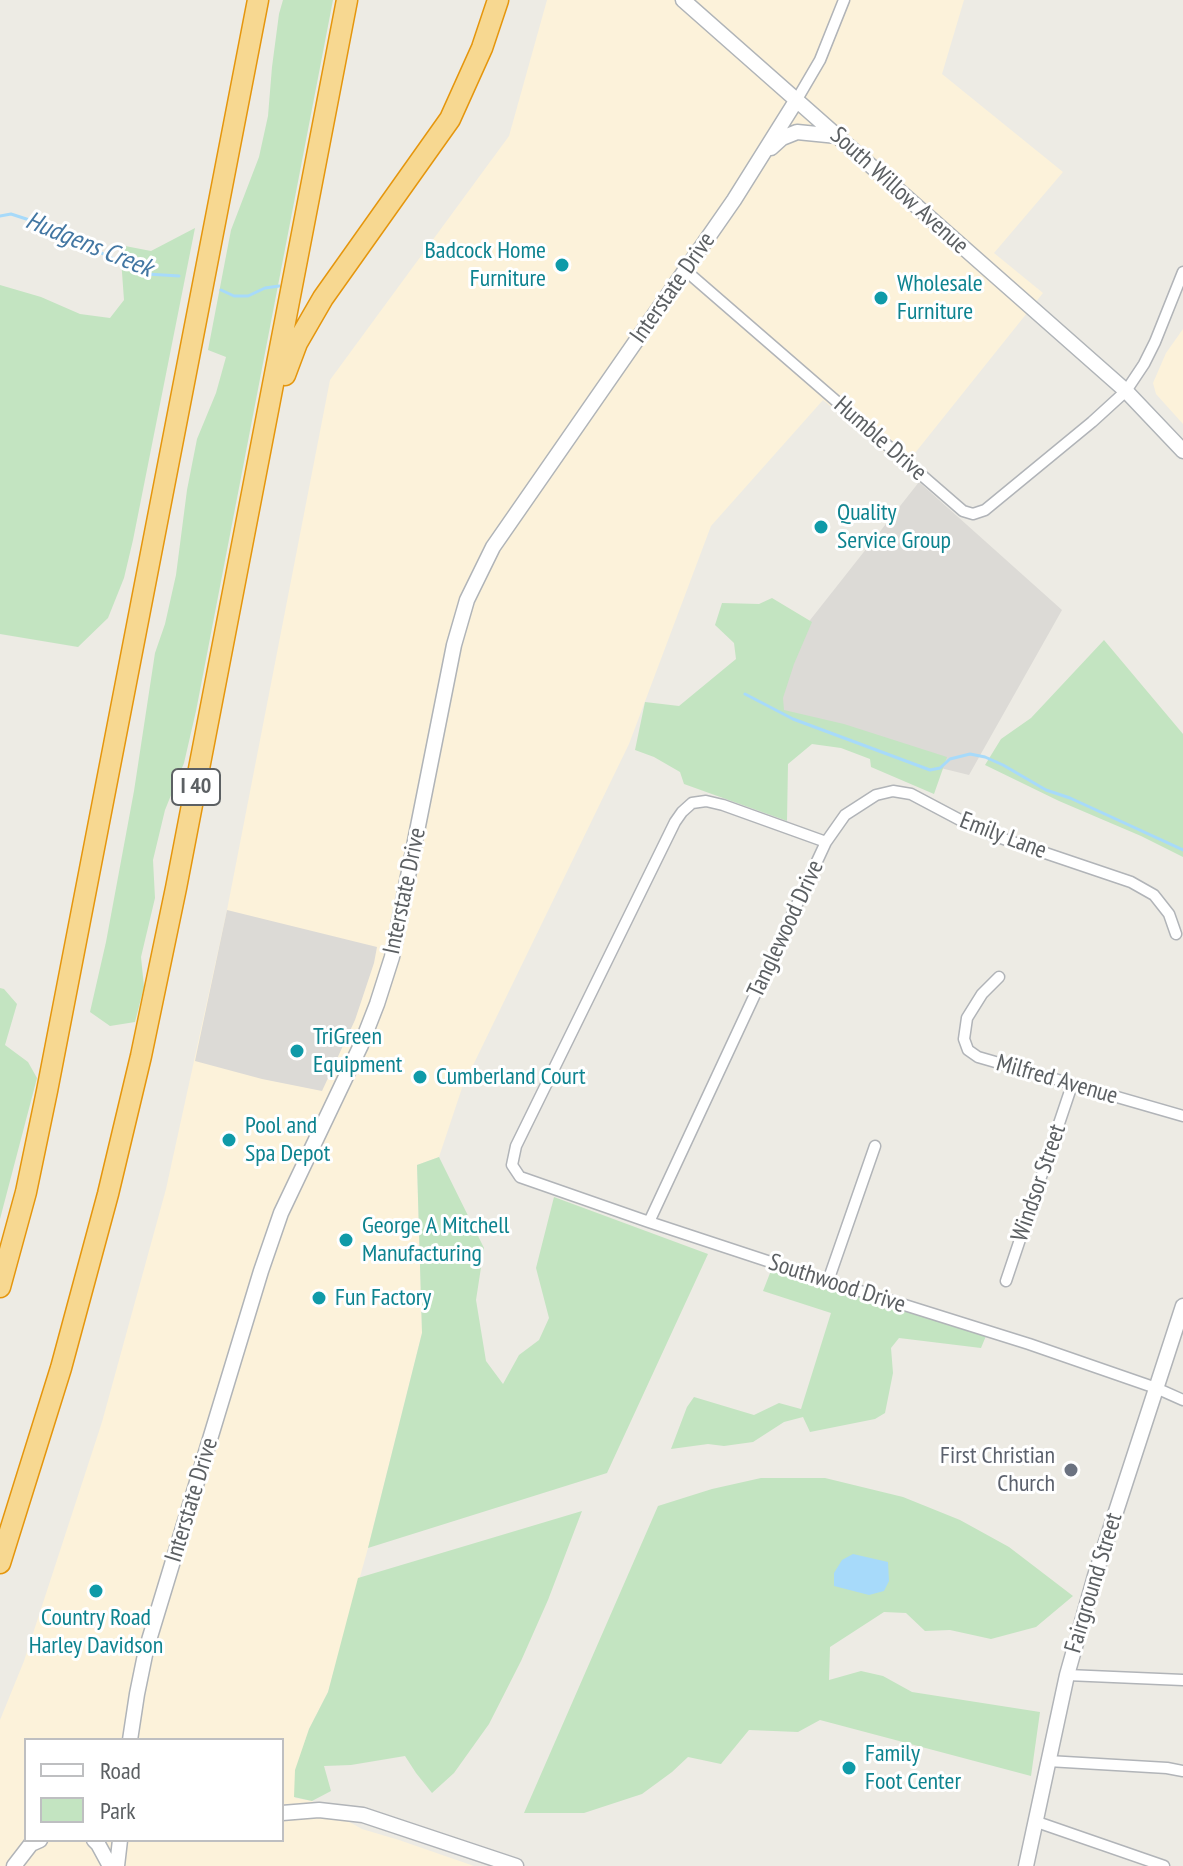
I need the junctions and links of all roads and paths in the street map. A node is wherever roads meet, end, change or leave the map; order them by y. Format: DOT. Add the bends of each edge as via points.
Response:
graph roads {
  1 [pos="251,0"];
  2 [pos="258,0"];
  3 [pos="347,0"];
  4 [pos="498,0"];
  5 [pos="683,0"];
  6 [pos="844,0"];
  7 [pos="247,56"];
  8 [pos="796,101"];
  9 [pos="837,136"];
  10 [pos="762,156"];
  11 [pos="685,270"];
  12 [pos="1183,272"];
  13 [pos="1126,391"];
  14 [pos="263,436"];
  15 [pos="1183,451"];
  16 [pos="826,842"];
  17 [pos="1176,934"];
  18 [pos="999,977"];
  19 [pos="1072,1085"];
  20 [pos="1183,1116"];
  21 [pos="875,1146"];
  22 [pos="520,1177"];
  23 [pos="649,1222"];
  24 [pos="828,1281"];
  25 [pos="1006,1281"];
  26 [pos="0,1287"];
  27 [pos="1183,1306"];
  28 [pos="1156,1388"];
  29 [pos="1183,1400"];
  30 [pos="0,1563"];
  31 [pos="1067,1675"];
  32 [pos="1183,1680"];
  33 [pos="130,1738"];
  34 [pos="1048,1761"];
  35 [pos="1183,1771"];
  36 [pos="284,1813"];
  37 [pos="1037,1822"];
  38 [pos="36,1842"];
  39 [pos="96,1842"];
  40 [pos="120,1842"];
  41 [pos="14,1866"];
  42 [pos="110,1866"];
  43 [pos="117,1866"];
  44 [pos="516,1866"];
  45 [pos="1026,1866"];
  46 [pos="1164,1866"];
  1 -- 7 [label="highway"];
  2 -- 7 [label="highway"];
  3 -- 14 [label="highway, I 40"];
  4 -- 14 [label="highway" via="450,119 323,298 297,343"];
  5 -- 8 [label="main road, South Willow Avenue"];
  6 -- 8 [label="street" via="820,60"];
  7 -- 26 [label="highway" via="47,1091"];
  8 -- 9 [label="main road, South Willow Avenue"];
  8 -- 10 [label="main road, Interstate Drive"];
  9 -- 10 [label="main road" via="797,132"];
  9 -- 13 [label="main road, South Willow Avenue"];
  10 -- 11 [label="main road, Interstate Drive"];
  11 -- 13 [label="street, Humble Drive" via="963,511 973,514 985,510"];
  11 -- 33 [label="main road, Interstate Drive" via="493,547 467,600 392,957 361,1045 284,1207 261,1271 146,1650"];
  12 -- 13 [label="street, Humble Drive" via="1155,342"];
  13 -- 15 [label="main road, South Willow Avenue"];
  14 -- 30 [label="highway, I 40" via="141,1056 61,1368"];
  16 -- 17 [label="street, Emily Lane" via="845,815 876,795 911,794 992,835 1131,882 1154,895"];
  16 -- 22 [label="street, Tanglewood Drive" via="706,801 692,803 682,812 516,1146 512,1165"];
  16 -- 23 [label="street, Tanglewood Drive"];
  18 -- 19 [label="street, Milfred Avenue" via="967,1018 968,1050"];
  19 -- 20 [label="street, Milfred Avenue"];
  19 -- 25 [label="street, Windsor Street"];
  21 -- 24 [label="street"];
  22 -- 23 [label="street, Southwood Drive"];
  23 -- 24 [label="street, Southwood Drive"];
  24 -- 28 [label="street, Southwood Drive"];
  27 -- 28 [label="main road, Fairground Street"];
  28 -- 29 [label="street, Southwood Drive"];
  28 -- 31 [label="main road, Fairground Street"];
  31 -- 32 [label="street"];
  31 -- 34 [label="main road, Fairground Street"];
  34 -- 35 [label="street"];
  34 -- 37 [label="main road, Fairground Street"];
  36 -- 44 [label="main road" via="363,1815"];
  37 -- 45 [label="main road, Fairground Street"];
  37 -- 46 [label="street"];
  38 -- 41 [label="main road"];
  39 -- 42 [label="main road"];
  40 -- 43 [label="main road"];
}
